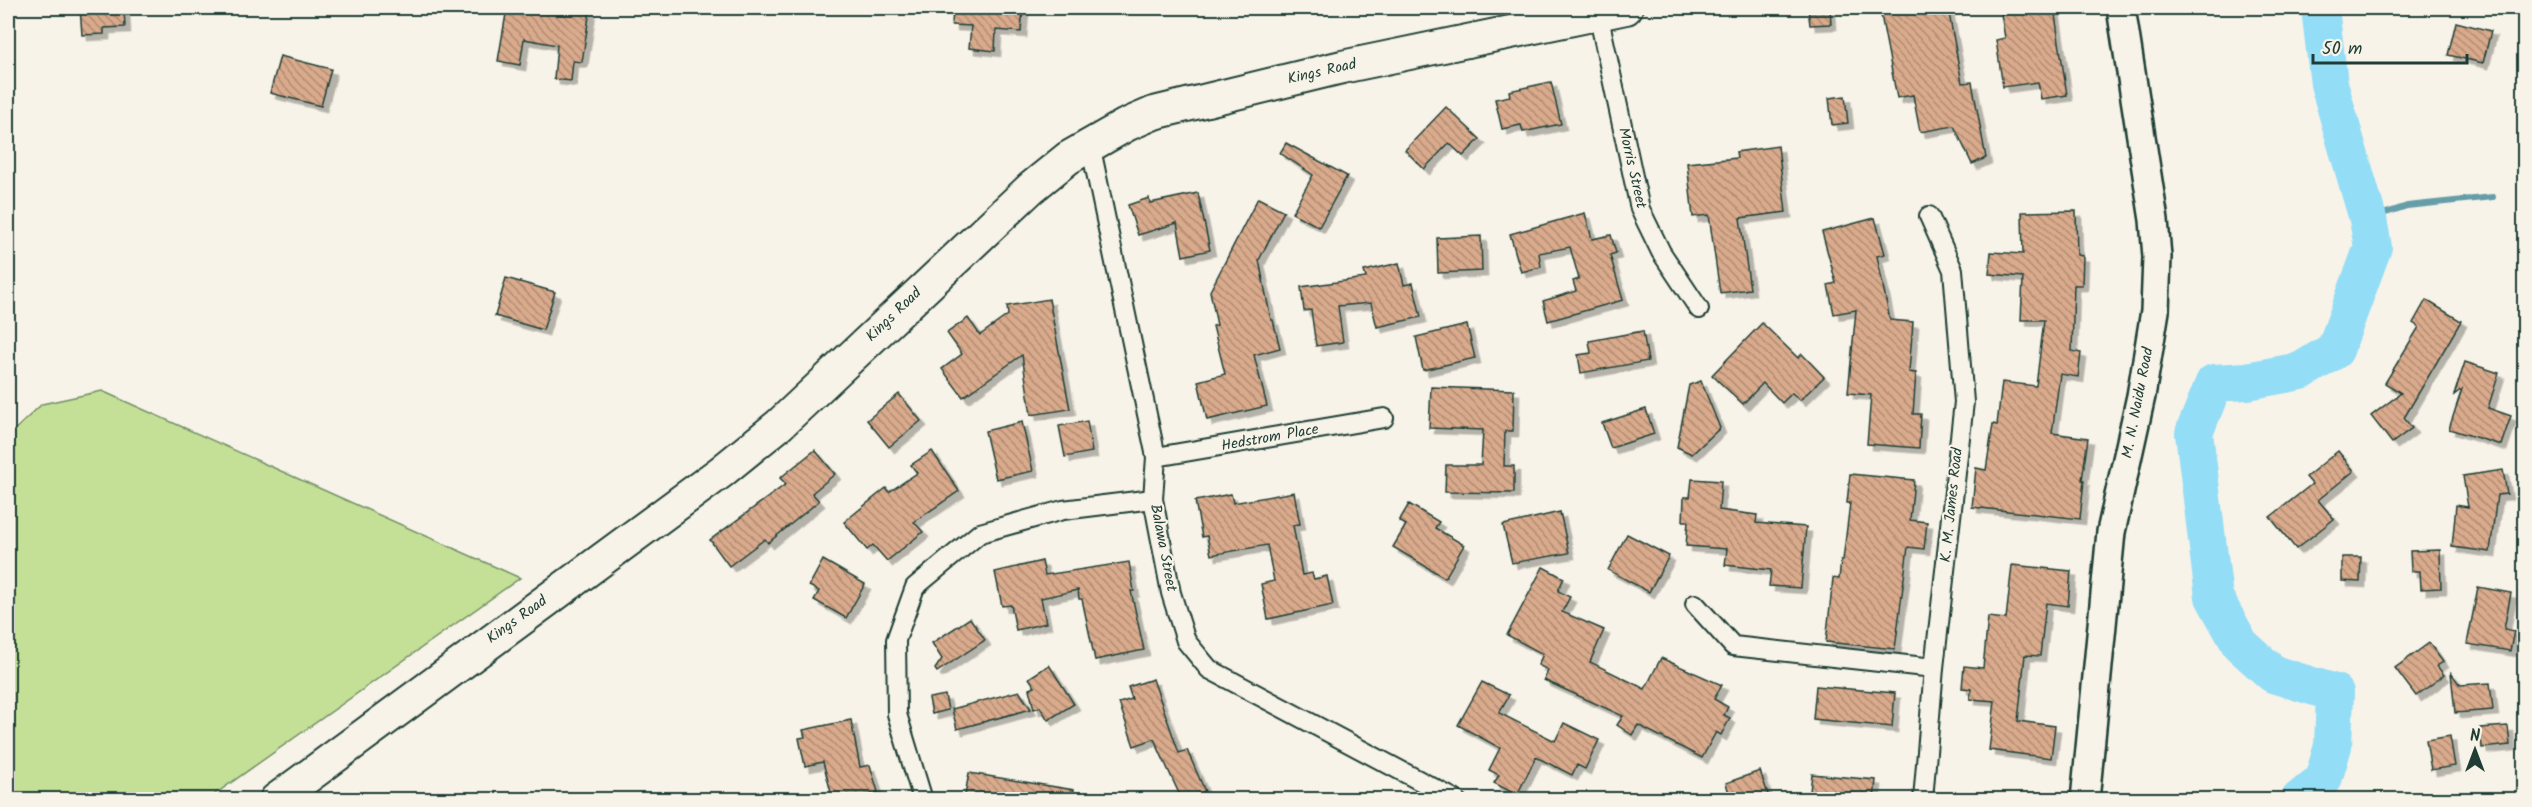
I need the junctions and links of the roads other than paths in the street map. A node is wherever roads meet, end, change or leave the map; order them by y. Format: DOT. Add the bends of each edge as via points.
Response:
graph roads {
  1 [pos="2121,8"];
  2 [pos="1612,10"];
  3 [pos="1090,144"];
  4 [pos="1929,216"];
  5 [pos="1699,309"];
  6 [pos="1384,418"];
  7 [pos="1156,457"];
  8 [pos="1154,499"];
  9 [pos="1695,603"];
  10 [pos="1934,668"];
  11 [pos="276,800"];
  12 [pos="923,800"];
  13 [pos="1455,800"];
  14 [pos="1923,800"];
  15 [pos="2085,800"];
  1 -- 15 [label="main road, M. N. Naidu Road" via="2154,220 2155,310 2111,532"];
  2 -- 3 [label="highway, Kings Road" via="1342,67 1154,113"];
  2 -- 5 [label="street, Morris Street" via="1640,209 1661,252"];
  3 -- 7 [label="street, Balawa Street"];
  3 -- 11 [label="highway, Kings Road" via="1048,174 969,243 779,425 721,472"];
  4 -- 10 [label="street, K. M. James Road" via="1953,270 1964,402"];
  6 -- 7 [label="street, Hedstrom Place"];
  7 -- 8 [label="street, Balawa Street"];
  8 -- 12 [label="street" via="1063,510 980,533 915,587 896,640 897,714"];
  8 -- 13 [label="street, Balawa Street" via="1172,593 1186,641 1209,669"];
  9 -- 10 [label="street" via="1733,646"];
  10 -- 14 [label="street, K. M. James Road"];
}
